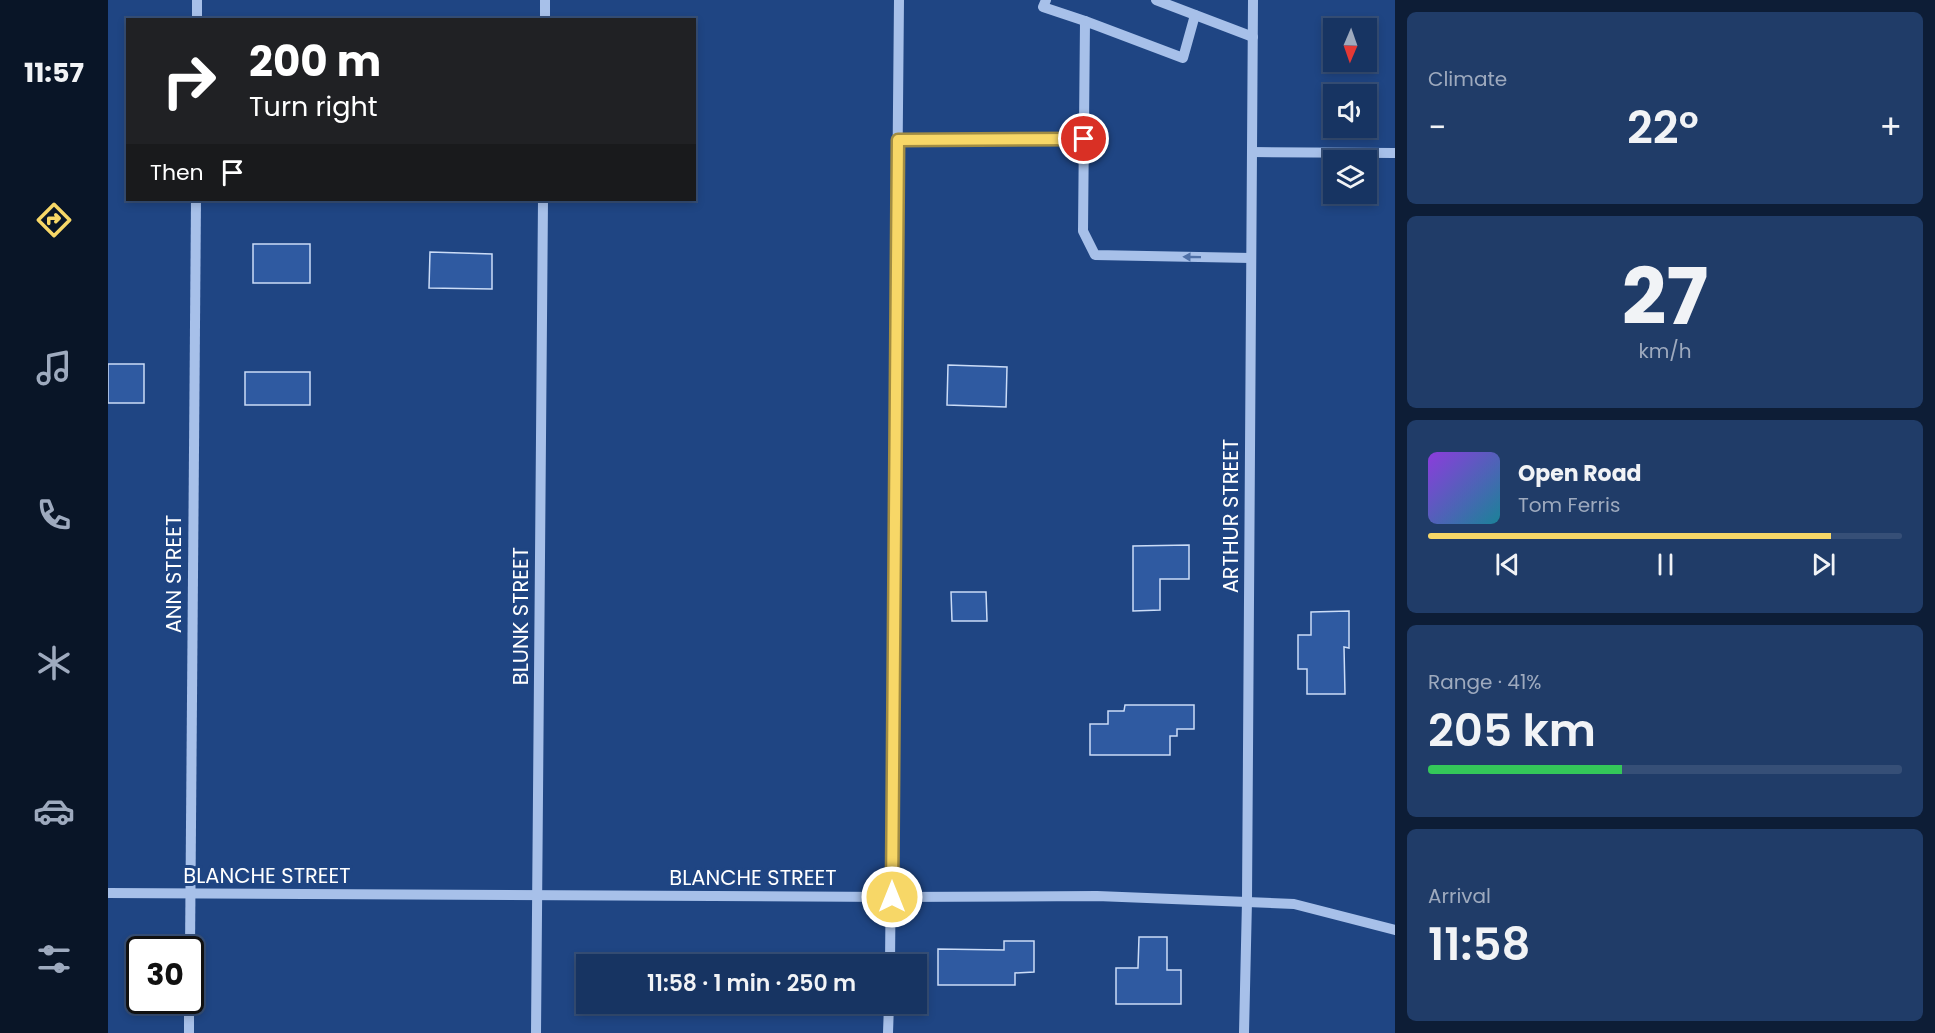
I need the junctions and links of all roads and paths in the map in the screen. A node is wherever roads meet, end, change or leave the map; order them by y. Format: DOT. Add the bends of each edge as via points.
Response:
graph roads {
  1 [pos="197,0"];
  2 [pos="545,0"];
  3 [pos="899,0"];
  4 [pos="1046,0"];
  5 [pos="1156,0"];
  6 [pos="1253,0"];
  7 [pos="1195,15"];
  8 [pos="197,18"];
  9 [pos="545,18"];
  10 [pos="1085,21"];
  11 [pos="1253,37"];
  12 [pos="1084,139"];
  13 [pos="898,140"];
  14 [pos="1252,152"];
  15 [pos="1395,153"];
  16 [pos="195,201"];
  17 [pos="543,201"];
  18 [pos="1251,258"];
  19 [pos="108,893"];
  20 [pos="190,894"];
  21 [pos="537,896"];
  22 [pos="892,897"];
  23 [pos="1246,901"];
  24 [pos="1395,930"];
  25 [pos="190,936"];
  26 [pos="890,954"];
  27 [pos="189,1014"];
  28 [pos="889,1014"];
  29 [pos="189,1033"];
  30 [pos="537,1033"];
  31 [pos="888,1033"];
  32 [pos="1244,1033"];
  1 -- 8 [label="street"];
  2 -- 9 [label="street"];
  3 -- 13 [label="street"];
  4 -- 10 [label="street" via="1043,7"];
  5 -- 7 [label="street"];
  6 -- 11 [label="street, ARTHUR STREET"];
  7 -- 10 [label="street" via="1183,58"];
  7 -- 11 [label="street"];
  10 -- 12 [label="street"];
  11 -- 14 [label="street, ARTHUR STREET"];
  12 -- 13 [label="street"];
  18 -- 12 [label="street, one-way" via="1095,255 1083,231"];
  13 -- 22 [label="street"];
  14 -- 15 [label="street"];
  14 -- 18 [label="street, ARTHUR STREET"];
  16 -- 20 [label="street, ANN STREET"];
  17 -- 21 [label="street, BLUNK STREET"];
  18 -- 23 [label="street, ARTHUR STREET"];
  19 -- 20 [label="street, BLANCHE STREET"];
  20 -- 21 [label="street, BLANCHE STREET"];
  20 -- 25 [label="street, ANN STREET"];
  21 -- 22 [label="street, BLANCHE STREET"];
  21 -- 30 [label="street, BLUNK STREET"];
  22 -- 23 [label="street, BLANCHE STREET" via="1097,896"];
  22 -- 26 [label="street"];
  23 -- 24 [label="street, BLANCHE STREET" via="1294,904"];
  23 -- 32 [label="street, ARTHUR STREET"];
  27 -- 29 [label="street"];
  28 -- 31 [label="street"];
}
